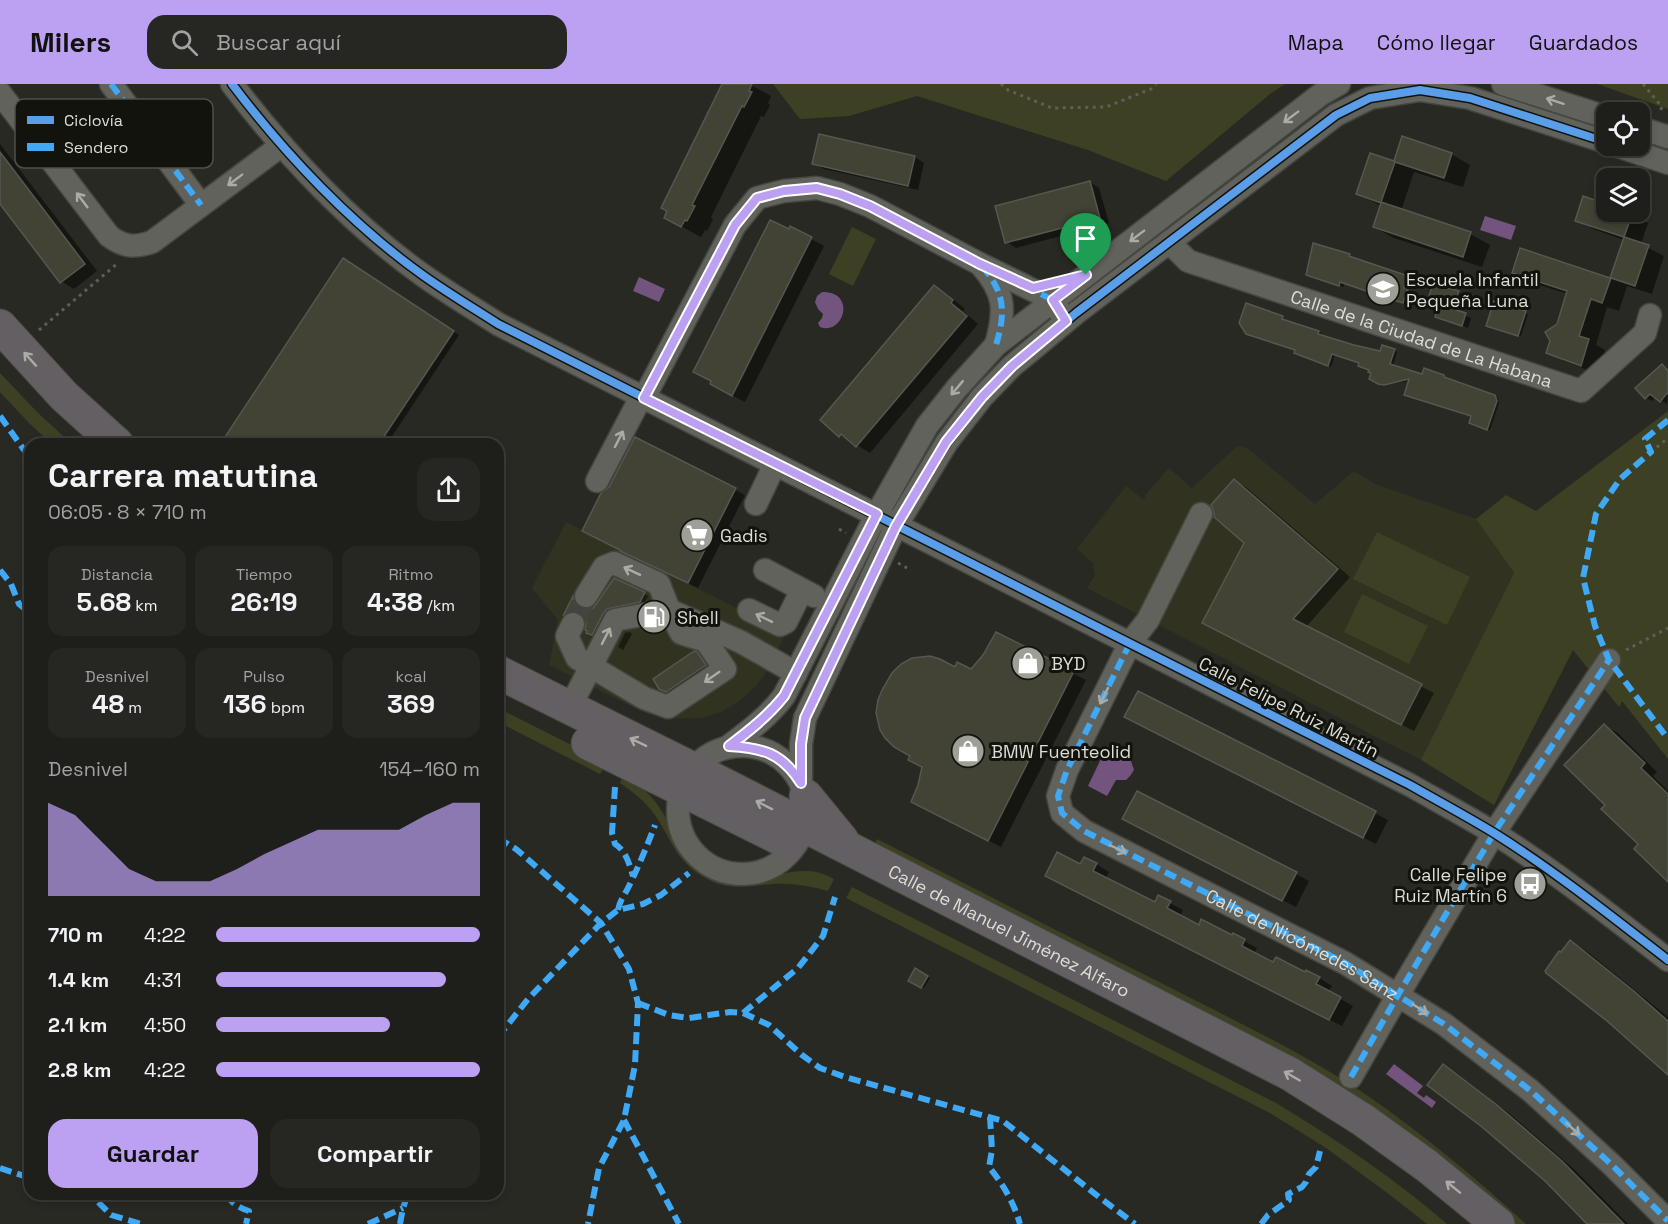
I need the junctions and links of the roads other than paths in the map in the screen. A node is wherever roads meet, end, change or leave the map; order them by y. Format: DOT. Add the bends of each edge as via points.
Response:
graph roads {
  1 [pos="111,84"];
  2 [pos="232,84"];
  3 [pos="1339,84"];
  4 [pos="1503,84"];
  5 [pos="1420,88"];
  6 [pos="0,93"];
  7 [pos="1358,95"];
  8 [pos="122,99"];
  9 [pos="15,113"];
  10 [pos="1596,114"];
  11 [pos="1650,131"];
  12 [pos="1668,137"];
  13 [pos="1596,139"];
  14 [pos="282,145"];
  15 [pos="1647,156"];
  16 [pos="1668,163"];
  17 [pos="57,168"];
  18 [pos="173,168"];
  19 [pos="201,205"];
  20 [pos="1169,242"];
  21 [pos="980,264"];
  22 [pos="1086,275"];
  23 [pos="1033,288"];
  24 [pos="1053,300"];
  25 [pos="1650,315"];
  26 [pos="1066,321"];
  27 [pos="0,326"];
  28 [pos="996,345"];
  29 [pos="0,360"];
  30 [pos="642,397"];
  31 [pos="79,438"];
  32 [pos="110,438"];
  33 [pos="775,464"];
  34 [pos="597,482"];
  35 [pos="756,504"];
  36 [pos="877,514"];
  37 [pos="1201,514"];
  38 [pos="896,526"];
  39 [pos="765,570"];
  40 [pos="802,590"];
  41 [pos="586,596"];
  42 [pos="831,605"];
  43 [pos="669,610"];
  44 [pos="748,610"];
  45 [pos="573,624"];
  46 [pos="1130,643"];
  47 [pos="1609,660"];
  48 [pos="590,668"];
  49 [pos="796,673"];
  50 [pos="504,675"];
  51 [pos="504,700"];
  52 [pos="569,709"];
  53 [pos="729,746"];
  54 [pos="685,779"];
  55 [pos="802,813"];
  56 [pos="1494,833"];
  57 [pos="1668,960"];
  58 [pos="1398,995"];
  59 [pos="1351,1077"];
  60 [pos="1668,1221"];
  61 [pos="1462,1224"];
  62 [pos="1498,1224"];
  1 -- 8 [label="street"];
  2 -- 14 [label="street, Calle Felipe Ruiz Martín"];
  3 -- 22 [label="street, one-way"];
  10 -- 4 [label="street, one-way"];
  5 -- 7 [label="street" via="1370,98"];
  5 -- 13 [label="street" via="1470,98"];
  9 -- 6 [label="street, one-way"];
  7 -- 20 [label="street"];
  11 -- 12 [label="street"];
  14 -- 19 [label="street, one-way"];
  14 -- 30 [label="street, Calle Felipe Ruiz Martín" via="337,203 423,275 498,324"];
  15 -- 16 [label="street"];
  19 -- 17 [label="street, one-way" via="152,242 139,246 120,244 109,236"];
  18 -- 19 [label="street"];
  20 -- 25 [label="street, Calle de la Ciudad de La Habana" via="1188,261 1581,391 1645,333"];
  20 -- 26 [label="street"];
  21 -- 23 [label="street"];
  21 -- 28 [label="street" via="993,279 1001,298 1001,327"];
  21 -- 30 [label="street" via="840,194 817,188 757,198 735,225"];
  22 -- 23 [label="street"];
  22 -- 24 [label="street"];
  23 -- 24 [label="street"];
  24 -- 26 [label="street"];
  24 -- 28 [label="street"];
  26 -- 38 [label="street" via="982,397 946,442"];
  32 -- 27 [label="highway, one-way" via="64,396"];
  28 -- 36 [label="street, one-way" via="927,426"];
  29 -- 31 [label="highway"];
  30 -- 33 [label="street, Calle Felipe Ruiz Martín"];
  34 -- 30 [label="street, one-way"];
  33 -- 35 [label="street"];
  33 -- 36 [label="street, Calle Felipe Ruiz Martín"];
  36 -- 38 [label="street, Calle Felipe Ruiz Martín"];
  36 -- 42 [label="street"];
  37 -- 46 [label="street, Calle de Nicómedes Sanz" via="1148,620"];
  38 -- 46 [label="street, Calle Felipe Ruiz Martín"];
  38 -- 55 [label="street" via="805,718 801,744"];
  39 -- 40 [label="street"];
  40 -- 42 [label="street"];
  40 -- 44 [label="street, one-way" via="786,622 780,625"];
  43 -- 41 [label="street, one-way" via="659,584 614,563 604,567"];
  42 -- 49 [label="street"];
  48 -- 43 [label="street, one-way" via="615,620"];
  43 -- 48 [label="street, one-way" via="681,633 706,641 725,669 668,706 644,698"];
  43 -- 49 [label="street" via="741,642"];
  45 -- 48 [label="street" via="567,636 577,658"];
  46 -- 56 [label="street, Calle Felipe Ruiz Martín" via="1410,785"];
  46 -- 58 [label="street, Calle de Nicómedes Sanz, one-way" via="1067,770 1058,796 1062,813 1084,831 1336,959"];
  47 -- 56 [label="street"];
  48 -- 52 [label="street"];
  49 -- 53 [label="street" via="776,706"];
  50 -- 52 [label="highway, Calle de Manuel Jiménez Alfaro"];
  51 -- 54 [label="highway, Calle de Manuel Jiménez Alfaro"];
  54 -- 52 [label="highway, Calle de Manuel Jiménez Alfaro, one-way"];
  53 -- 54 [label="street" via="714,751"];
  53 -- 55 [label="street" via="755,748 786,764"];
  54 -- 55 [label="highway, Calle de Manuel Jiménez Alfaro"];
  54 -- 55 [label="street" via="677,803 686,841 703,861 726,873 753,874 777,865 787,857"];
  55 -- 61 [label="highway, Calle de Manuel Jiménez Alfaro" via="1347,1136"];
  62 -- 55 [label="highway, Calle de Manuel Jiménez Alfaro, one-way" via="1427,1166 1290,1074 850,850"];
  56 -- 57 [label="street, Calle Felipe Ruiz Martín"];
  56 -- 58 [label="street"];
  58 -- 59 [label="street"];
  58 -- 60 [label="street, Calle de Nicómedes Sanz, one-way" via="1444,1024 1531,1091"];
}
